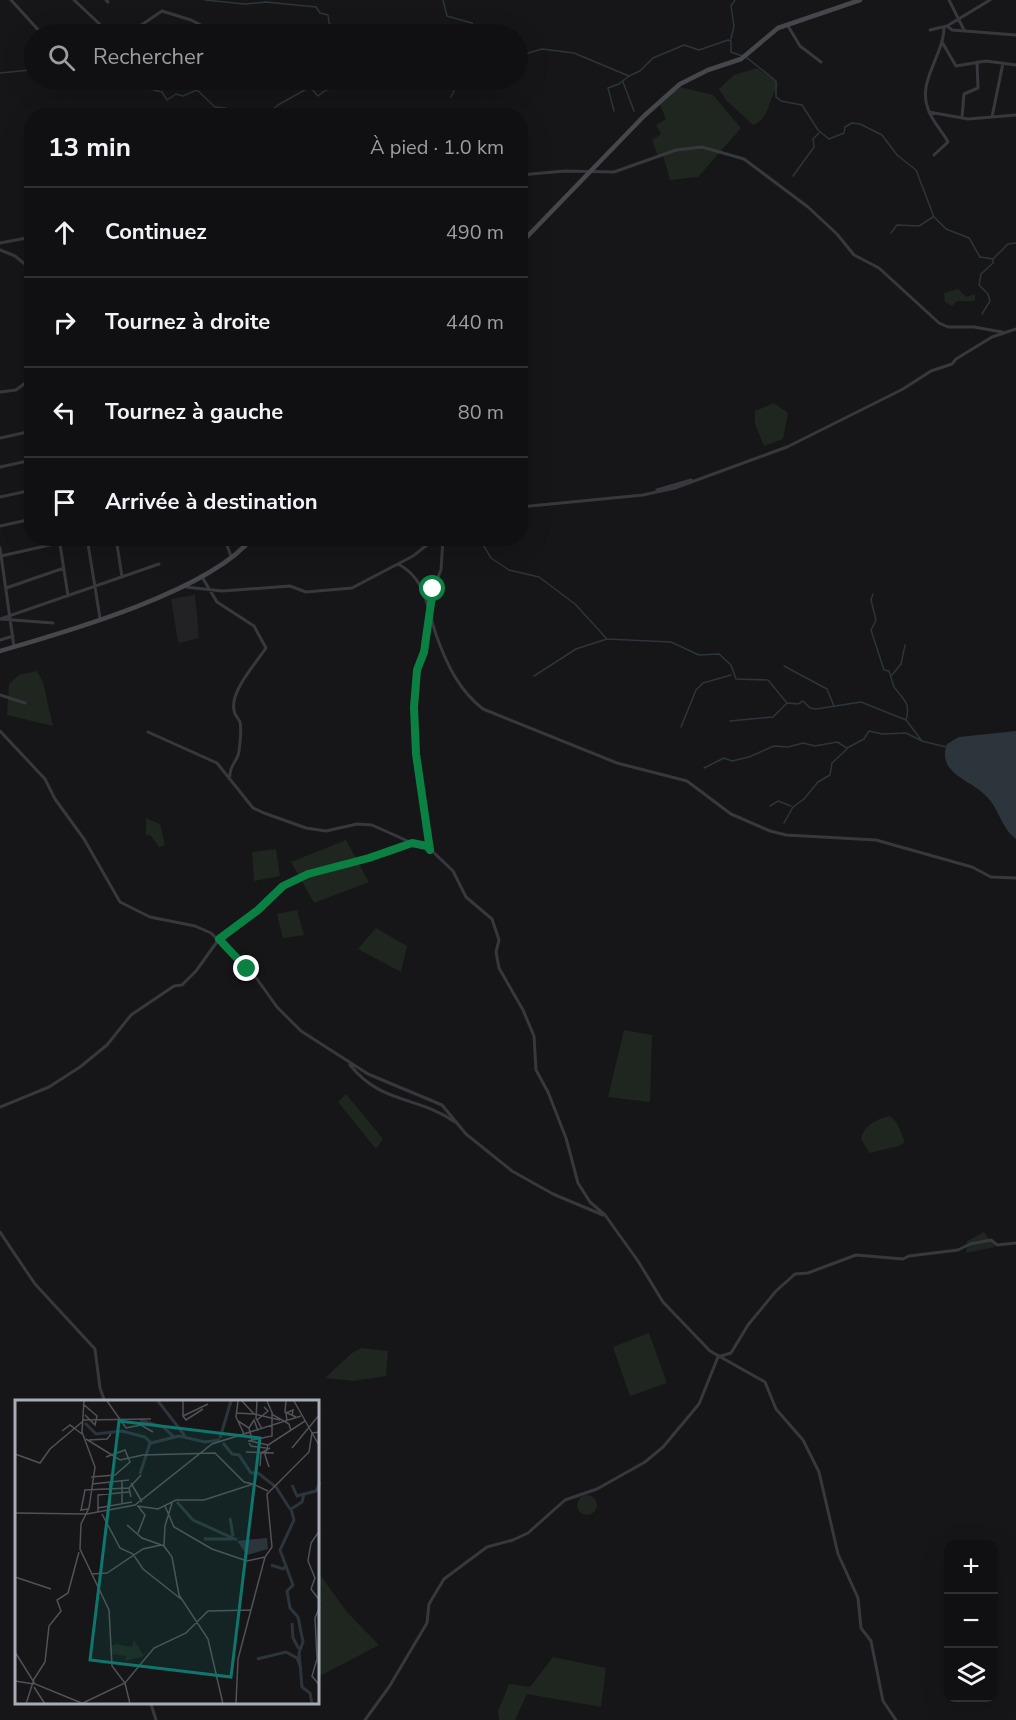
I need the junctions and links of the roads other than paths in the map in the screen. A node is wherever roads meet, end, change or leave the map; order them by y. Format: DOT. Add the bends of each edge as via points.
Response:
graph roads {
  1 [pos="11,0"];
  2 [pos="74,0"];
  3 [pos="949,0"];
  4 [pos="990,0"];
  5 [pos="856,1"];
  6 [pos="958,20"];
  7 [pos="33,24"];
  8 [pos="99,24"];
  9 [pos="142,24"];
  10 [pos="199,24"];
  11 [pos="787,24"];
  12 [pos="946,26"];
  13 [pos="930,30"];
  14 [pos="964,30"];
  15 [pos="1016,35"];
  16 [pos="942,42"];
  17 [pos="821,62"];
  18 [pos="977,62"];
  19 [pos="1003,63"];
  20 [pos="1016,65"];
  21 [pos="928,112"];
  22 [pos="1016,115"];
  23 [pos="962,117"];
  24 [pos="992,117"];
  25 [pos="934,155"];
  26 [pos="590,172"];
  27 [pos="528,174"];
  28 [pos="528,236"];
  29 [pos="24,238"];
  30 [pos="0,243"];
  31 [pos="0,250"];
  32 [pos="24,263"];
  33 [pos="1016,329"];
  34 [pos="1002,332"];
  35 [pos="24,384"];
  36 [pos="0,392"];
  37 [pos="24,433"];
  38 [pos="0,438"];
  39 [pos="24,462"];
  40 [pos="0,467"];
  41 [pos="24,492"];
  42 [pos="0,497"];
  43 [pos="528,506"];
  44 [pos="24,521"];
  45 [pos="0,526"];
  46 [pos="40,546"];
  47 [pos="60,546"];
  48 [pos="88,546"];
  49 [pos="117,546"];
  50 [pos="227,546"];
  51 [pos="244,546"];
  52 [pos="424,546"];
  53 [pos="442,546"];
  54 [pos="0,548"];
  55 [pos="1,556"];
  56 [pos="232,558"];
  57 [pos="159,564"];
  58 [pos="398,564"];
  59 [pos="64,568"];
  60 [pos="122,577"];
  61 [pos="202,577"];
  62 [pos="95,587"];
  63 [pos="184,587"];
  64 [pos="6,588"];
  65 [pos="210,589"];
  66 [pos="68,596"];
  67 [pos="430,612"];
  68 [pos="100,618"];
  69 [pos="0,619"];
  70 [pos="10,619"];
  71 [pos="52,623"];
  72 [pos="13,636"];
  73 [pos="0,640"];
  74 [pos="14,646"];
  75 [pos="0,651"];
  76 [pos="0,695"];
  77 [pos="25,703"];
  78 [pos="0,731"];
  79 [pos="148,732"];
  80 [pos="230,777"];
  81 [pos="412,843"];
  82 [pos="430,850"];
  83 [pos="1016,878"];
  84 [pos="219,939"];
  85 [pos="348,1062"];
  86 [pos="0,1107"];
  87 [pos="457,1124"];
  88 [pos="605,1215"];
  89 [pos="0,1232"];
  90 [pos="1016,1243"];
  91 [pos="718,1357"];
  92 [pos="104,1400"];
  93 [pos="151,1705"];
  94 [pos="156,1720"];
  95 [pos="365,1720"];
  96 [pos="896,1720"];
  1 -- 7 [label="street"];
  2 -- 8 [label="street"];
  3 -- 6 [label="street"];
  4 -- 6 [label="street"];
  5 -- 11 [label="street"];
  6 -- 12 [label="street"];
  6 -- 14 [label="street"];
  9 -- 10 [label="street" via="162,10"];
  11 -- 17 [label="street" via="800,46"];
  11 -- 26 [label="street" via="741,59 680,84"];
  12 -- 13 [label="street"];
  12 -- 14 [label="street"];
  12 -- 16 [label="street"];
  14 -- 15 [label="street"];
  16 -- 18 [label="street" via="953,65"];
  16 -- 21 [label="street" via="924,90"];
  18 -- 19 [label="street"];
  18 -- 23 [label="street" via="978,88 964,94"];
  19 -- 20 [label="street"];
  19 -- 24 [label="street"];
  21 -- 23 [label="street"];
  21 -- 25 [label="street" via="948,142"];
  22 -- 24 [label="street"];
  23 -- 24 [label="street"];
  26 -- 27 [label="street"];
  26 -- 28 [label="street"];
  26 -- 34 [label="street" via="614,172 676,150 702,147 744,159 808,207 854,255 879,268 939,322 948,327"];
  29 -- 30 [label="street"];
  31 -- 32 [label="street"];
  33 -- 34 [label="street"];
  34 -- 43 [label="street" via="952,364 931,371 795,443 673,489"];
  35 -- 36 [label="street" via="16,390"];
  37 -- 38 [label="street"];
  39 -- 40 [label="street"];
  41 -- 42 [label="street"];
  44 -- 45 [label="street"];
  46 -- 55 [label="street"];
  47 -- 59 [label="street"];
  48 -- 62 [label="street"];
  49 -- 60 [label="street"];
  50 -- 56 [label="street"];
  51 -- 56 [label="street"];
  52 -- 58 [label="street"];
  53 -- 67 [label="street"];
  54 -- 55 [label="street"];
  55 -- 64 [label="street"];
  56 -- 61 [label="street"];
  57 -- 60 [label="street"];
  58 -- 65 [label="street" via="362,584 330,591 306,592 290,585"];
  58 -- 67 [label="street" via="416,579"];
  59 -- 64 [label="street"];
  59 -- 66 [label="street"];
  60 -- 62 [label="street"];
  61 -- 63 [label="street"];
  61 -- 65 [label="street"];
  62 -- 66 [label="street"];
  62 -- 68 [label="street"];
  63 -- 65 [label="street"];
  63 -- 68 [label="street"];
  64 -- 70 [label="street"];
  65 -- 80 [label="street" via="217,602 254,626 266,648 241,681 234,705 241,736"];
  66 -- 70 [label="street"];
  67 -- 82 [label="street" via="417,670 414,707 416,754"];
  67 -- 83 [label="street" via="456,681 466,696 483,709 617,763 687,782 731,814 770,831 876,840 972,867 991,877"];
  68 -- 74 [label="street"];
  69 -- 70 [label="street"];
  70 -- 71 [label="street"];
  70 -- 72 [label="street"];
  72 -- 73 [label="street"];
  72 -- 74 [label="street"];
  74 -- 75 [label="street"];
  76 -- 77 [label="street"];
  78 -- 84 [label="street" via="45,779 120,902 150,917 195,926"];
  79 -- 80 [label="street" via="217,763"];
  80 -- 81 [label="street" via="253,808 290,823 326,831 362,823"];
  81 -- 82 [label="street"];
  81 -- 84 [label="street" via="294,880"];
  82 -- 88 [label="street" via="453,872 466,897 494,922 499,940 499,968 524,1010 534,1036 536,1071 566,1138 575,1176 590,1202"];
  84 -- 85 [label="street" via="286,1017"];
  84 -- 86 [label="street" via="182,985 174,986 131,1015 107,1045 80,1067 49,1087"];
  85 -- 87 [label="street" via="442,1105"];
  85 -- 87 [label="street" via="371,1087 425,1105"];
  87 -- 88 [label="street" via="512,1171"];
  88 -- 91 [label="street" via="657,1296"];
  89 -- 92 [label="street" via="35,1284 90,1342 98,1358"];
  90 -- 91 [label="street" via="997,1245 981,1240 964,1249 903,1259 856,1256 795,1274 748,1325 730,1353"];
  91 -- 95 [label="street" via="699,1404 645,1462 597,1489 565,1500 528,1533 487,1547 444,1579 429,1604 427,1623"];
  91 -- 96 [label="street" via="765,1382 776,1409 803,1440 819,1472 838,1554 858,1598 861,1628 872,1641 884,1704"];
  93 -- 94 [label="street"];
}
